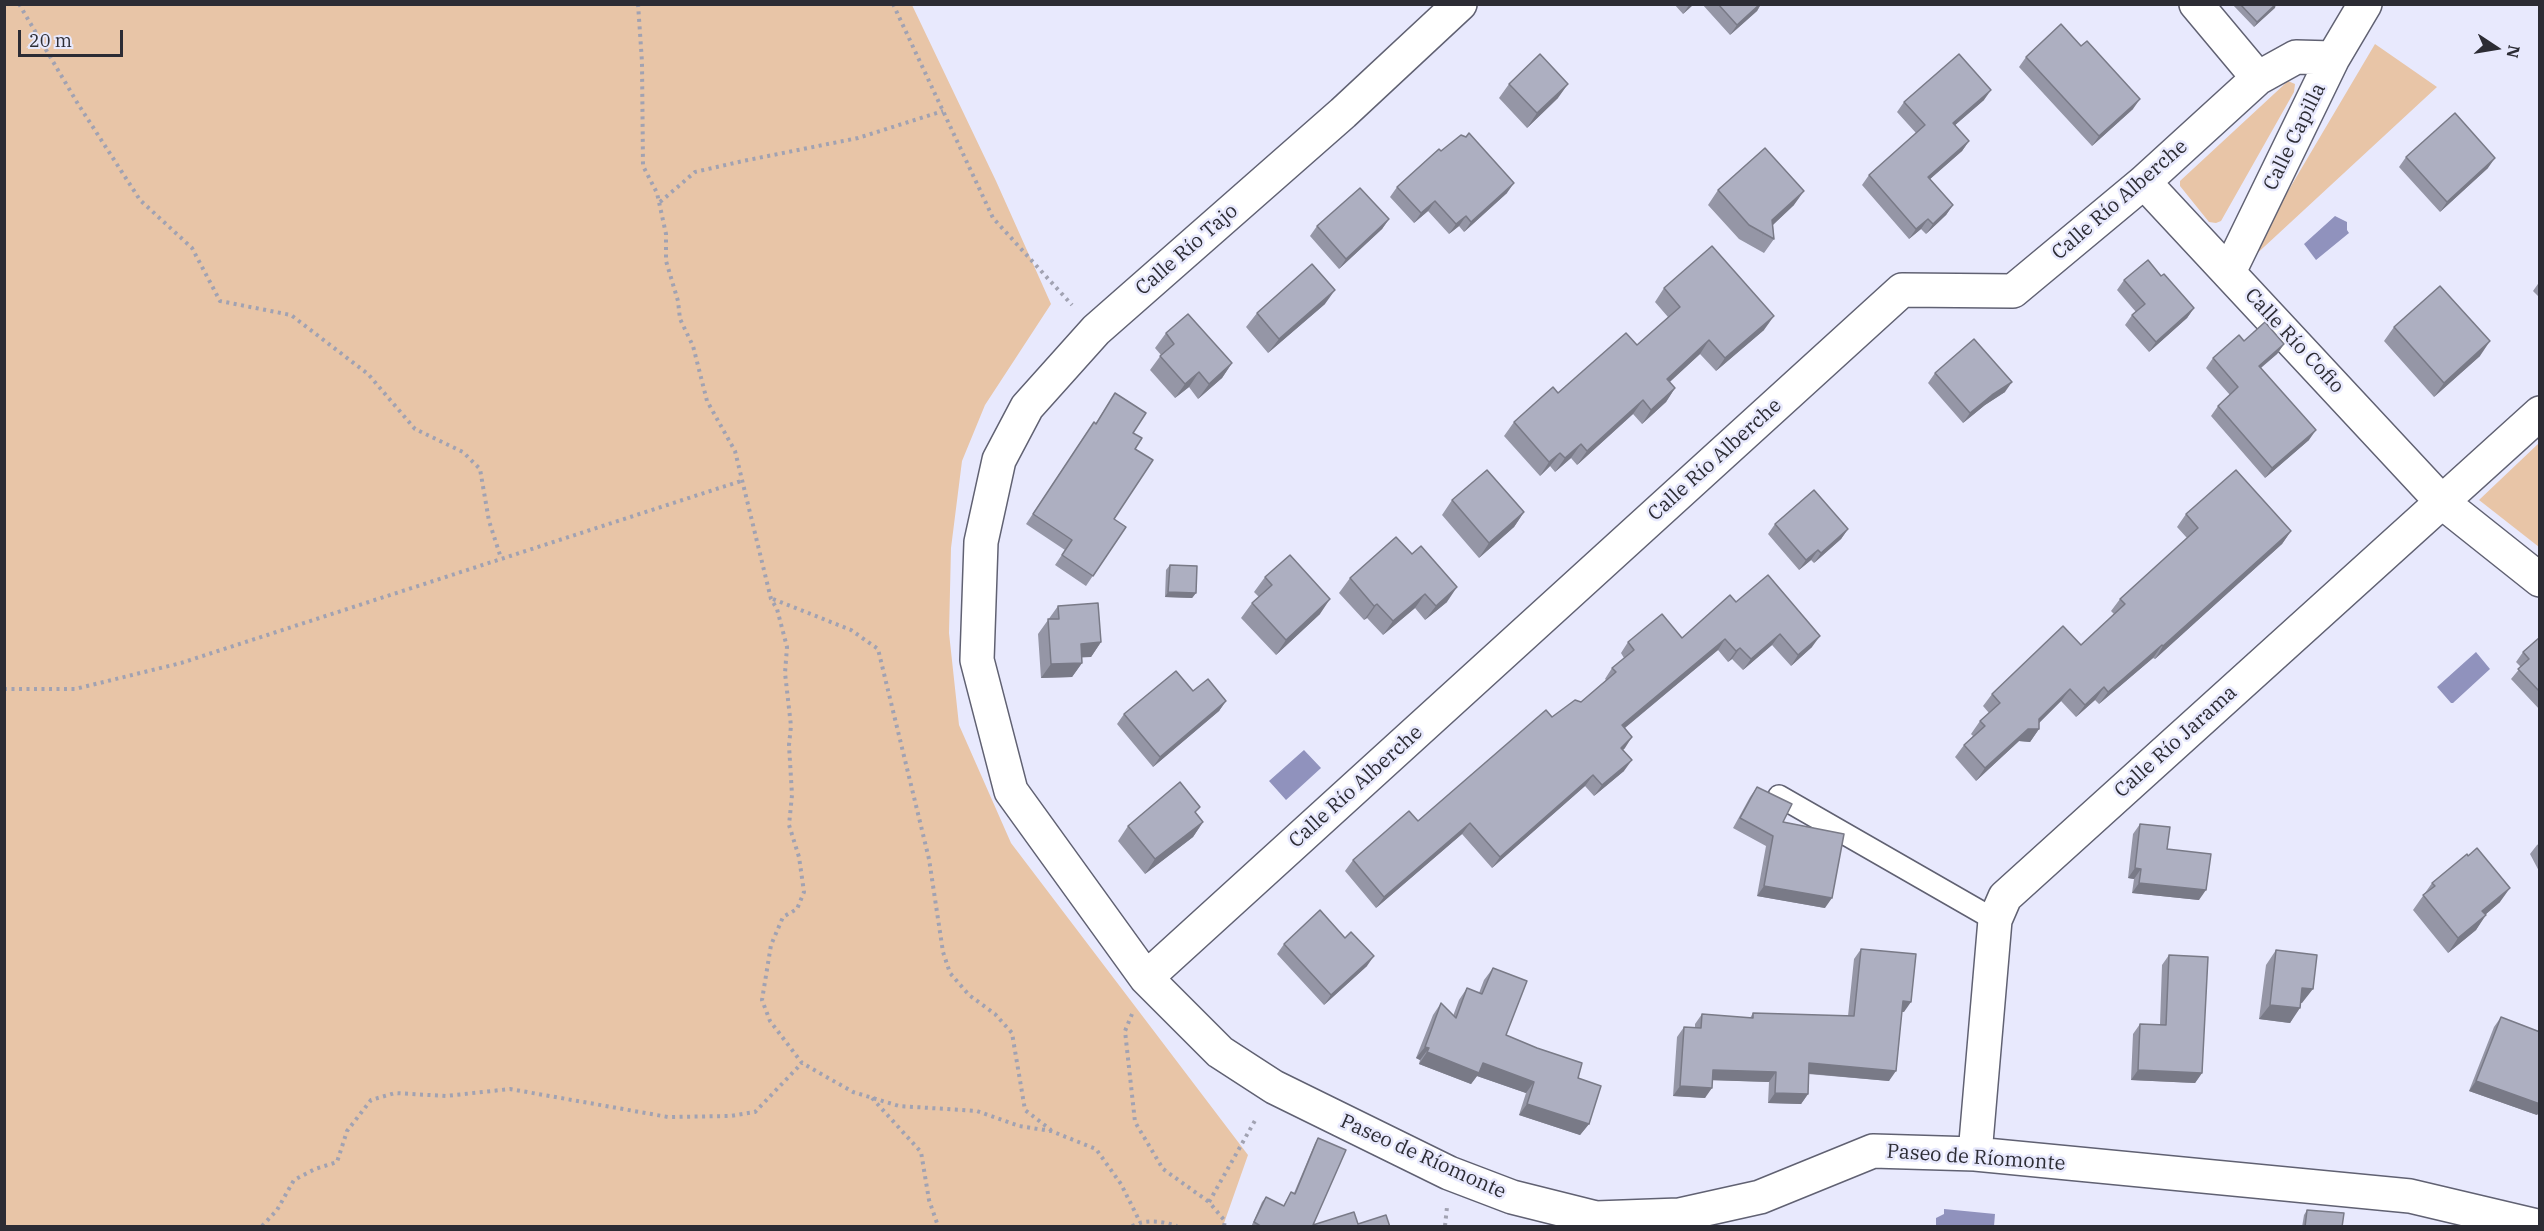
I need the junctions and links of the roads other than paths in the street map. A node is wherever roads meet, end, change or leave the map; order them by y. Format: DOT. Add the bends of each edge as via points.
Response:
graph roads {
  1 [pos="1460,4"];
  2 [pos="2196,4"];
  3 [pos="2365,4"];
  4 [pos="2333,57"];
  5 [pos="2258,78"];
  6 [pos="2144,182"];
  7 [pos="2229,272"];
  8 [pos="2540,413"];
  9 [pos="2442,502"];
  10 [pos="981,542"];
  11 [pos="2540,579"];
  12 [pos="1779,796"];
  13 [pos="1995,920"];
  14 [pos="1146,978"];
  15 [pos="1975,1154"];
  16 [pos="2537,1227"];
  1 -- 10 [label="street, Calle Río Tajo" via="1343,113 1096,330 1027,407 999,460"];
  2 -- 5 [label="street"];
  3 -- 4 [label="street, Calle Capilla"];
  4 -- 5 [label="street, Calle Río Alberche" via="2296,57"];
  4 -- 7 [label="street, Calle Capilla"];
  5 -- 6 [label="street, Calle Río Alberche"];
  6 -- 7 [label="street, Calle Río Cofio"];
  6 -- 14 [label="street, Calle Río Alberche" via="2013,291 1902,290"];
  7 -- 9 [label="street, Calle Río Cofio"];
  8 -- 9 [label="street, Calle Río Jarama"];
  9 -- 11 [label="street, Calle Río Cofio"];
  9 -- 13 [label="street, Calle Río Jarama" via="2005,897"];
  10 -- 14 [label="street, Paseo de Ríomonte" via="977,660 1011,791"];
  12 -- 13 [label="lane"];
  13 -- 15 [label="street, Calle Río Jarama"];
  14 -- 15 [label="street, Paseo de Ríomonte" via="1220,1052 1274,1087 1449,1173 1512,1197 1596,1218 1679,1215 1760,1197 1873,1151"];
  15 -- 16 [label="street, Paseo de Ríomonte" via="2410,1196"];
}
